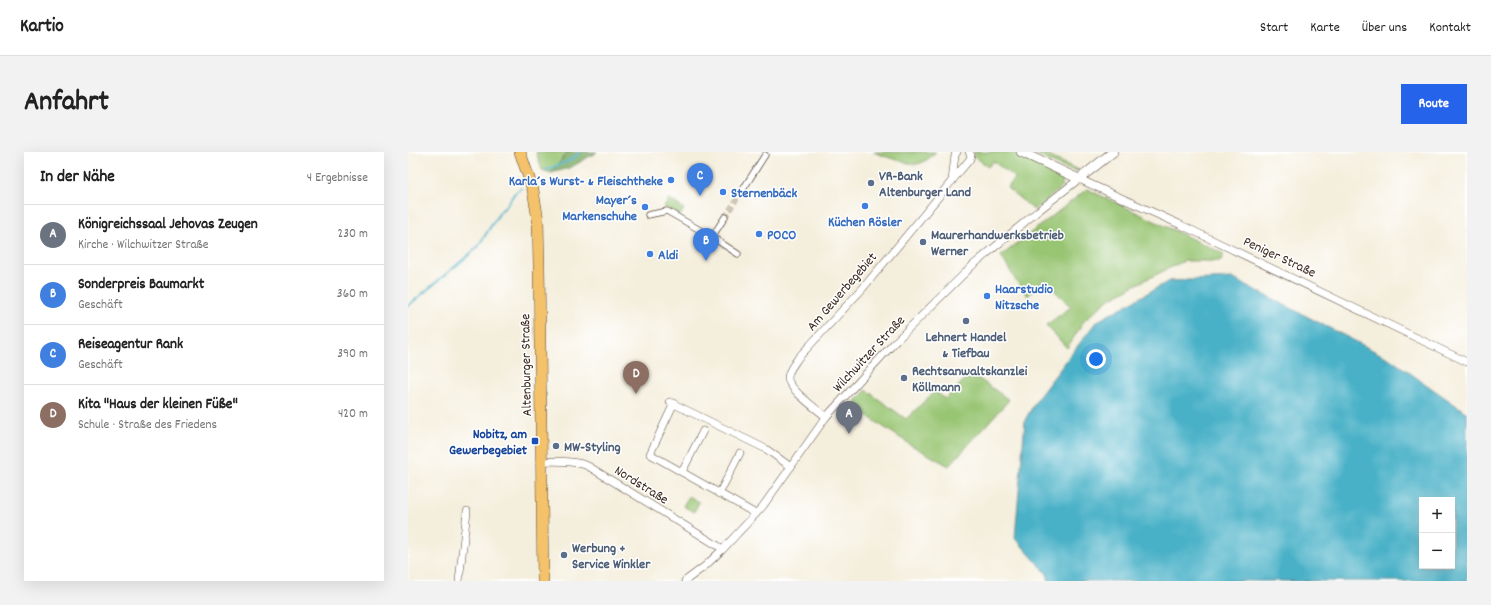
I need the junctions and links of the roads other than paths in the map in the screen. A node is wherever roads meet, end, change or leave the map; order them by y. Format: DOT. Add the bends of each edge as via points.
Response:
graph roads {
  1 [pos="520,152"];
  2 [pos="957,152"];
  3 [pos="969,152"];
  4 [pos="1021,152"];
  5 [pos="1113,152"];
  6 [pos="764,155"];
  7 [pos="1079,179"];
  8 [pos="952,181"];
  9 [pos="742,191"];
  10 [pos="648,215"];
  11 [pos="724,217"];
  12 [pos="712,237"];
  13 [pos="738,254"];
  14 [pos="1467,362"];
  15 [pos="826,417"];
  16 [pos="703,431"];
  17 [pos="740,453"];
  18 [pos="541,462"];
  19 [pos="791,467"];
  20 [pos="682,472"];
  21 [pos="720,494"];
  22 [pos="467,511"];
  23 [pos="756,514"];
  24 [pos="723,549"];
  25 [pos="459,581"];
  26 [pos="543,581"];
  27 [pos="687,581"];
  1 -- 18 [label="main road, Altenburger Straße" via="538,220"];
  2 -- 8 [label="street"];
  3 -- 8 [label="street, Am Gewerbegebiet" via="970,159"];
  4 -- 7 [label="street, Peniger Straße"];
  5 -- 7 [label="street"];
  6 -- 9 [label="street"];
  7 -- 14 [label="street, Peniger Straße" via="1186,227"];
  7 -- 15 [label="street, Wilchwitzer Straße" via="967,271 896,341"];
  8 -- 15 [label="street, Am Gewerbegebiet" via="863,288 790,369 788,380 792,387"];
  10 -- 12 [label="street" via="667,212"];
  11 -- 12 [label="street"];
  12 -- 13 [label="street"];
  15 -- 19 [label="street, Wilchwitzer Straße"];
  16 -- 20 [label="street"];
  17 -- 21 [label="street"];
  18 -- 24 [label="street, Nordstraße" via="573,462 588,466"];
  18 -- 26 [label="main road, Altenburger Straße"];
  19 -- 20 [label="street" via="766,449 672,402 650,454"];
  19 -- 23 [label="street, Wilchwitzer Straße"];
  20 -- 21 [label="street"];
  21 -- 23 [label="street"];
  22 -- 25 [label="street"];
  23 -- 24 [label="street, Wilchwitzer Straße"];
  24 -- 27 [label="street, Wilchwitzer Straße"];
}
